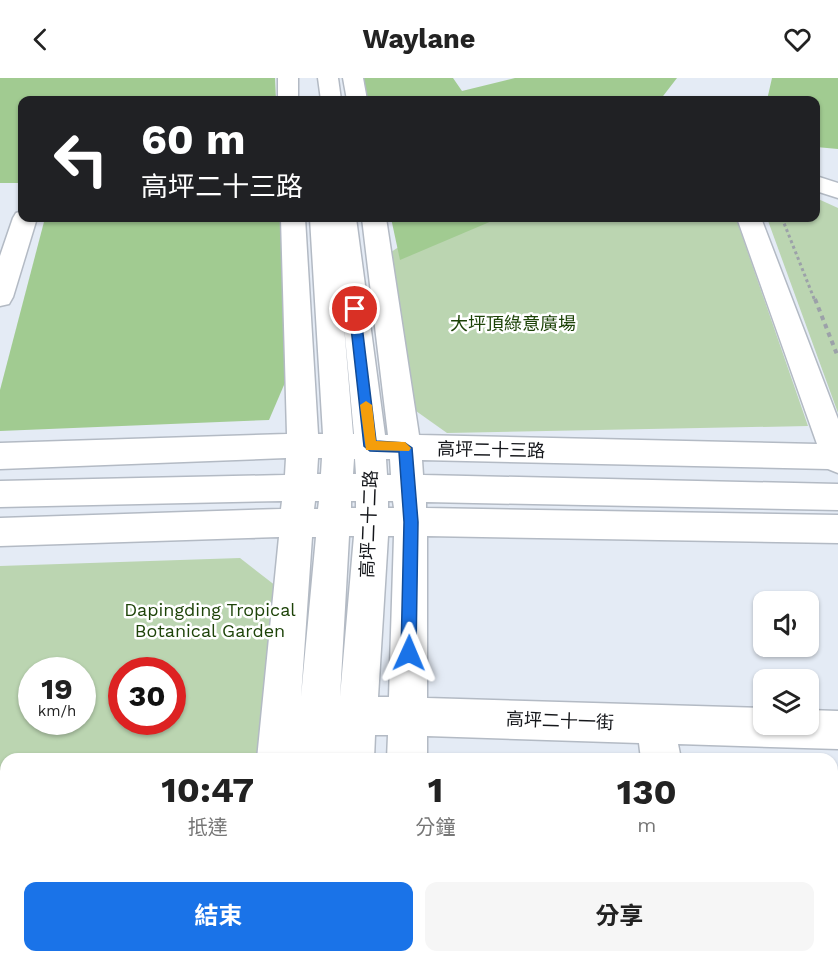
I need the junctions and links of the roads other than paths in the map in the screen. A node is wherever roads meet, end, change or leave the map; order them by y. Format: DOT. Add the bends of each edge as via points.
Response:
graph roads {
  1 [pos="288,78"];
  2 [pos="312,78"];
  3 [pos="328,78"];
  4 [pos="353,78"];
  5 [pos="288,96"];
  6 [pos="314,96"];
  7 [pos="330,96"];
  8 [pos="356,96"];
  9 [pos="820,184"];
  10 [pos="838,191"];
  11 [pos="0,207"];
  12 [pos="18,207"];
  13 [pos="24,222"];
  14 [pos="293,222"];
  15 [pos="322,222"];
  16 [pos="344,222"];
  17 [pos="375,222"];
  18 [pos="750,222"];
  19 [pos="0,297"];
  20 [pos="303,446"];
  21 [pos="339,446"];
  22 [pos="370,446"];
  23 [pos="405,448"];
  24 [pos="0,456"];
  25 [pos="838,458"];
  26 [pos="337,487"];
  27 [pos="300,488"];
  28 [pos="408,488"];
  29 [pos="0,494"];
  30 [pos="838,497"];
  31 [pos="372,505"];
  32 [pos="298,522"];
  33 [pos="334,522"];
  34 [pos="411,522"];
  35 [pos="838,529"];
  36 [pos="0,532"];
  37 [pos="281,716"];
  38 [pos="338,716"];
  39 [pos="408,716"];
  40 [pos="838,730"];
  41 [pos="658,742"];
  42 [pos="278,753"];
  43 [pos="319,753"];
  44 [pos="352,753"];
  45 [pos="407,753"];
  1 -- 5 [label="street"];
  2 -- 6 [label="street"];
  3 -- 7 [label="street"];
  4 -- 8 [label="street"];
  9 -- 10 [label="street"];
  11 -- 12 [label="street"];
  13 -- 19 [label="street"];
  14 -- 20 [label="street"];
  15 -- 21 [label="street, 高坪二十二路"];
  16 -- 22 [label="street, 高坪二十二路"];
  17 -- 23 [label="street, 高坪二十二路"];
  18 -- 25 [label="street"];
  20 -- 21 [label="street, 高坪二十三路"];
  20 -- 24 [label="street, 高坪二十三路"];
  20 -- 27 [label="street"];
  21 -- 22 [label="street, 高坪二十三路"];
  21 -- 26 [label="street, 高坪二十二路"];
  22 -- 23 [label="street, 高坪二十三路"];
  22 -- 31 [label="street, 高坪二十二路"];
  23 -- 25 [label="street, 高坪二十三路"];
  23 -- 28 [label="street, 高坪二十二路"];
  26 -- 27 [label="street"];
  26 -- 31 [label="street"];
  26 -- 33 [label="street, 高坪二十二路"];
  27 -- 29 [label="street"];
  27 -- 32 [label="street"];
  28 -- 30 [label="street"];
  28 -- 31 [label="street"];
  28 -- 34 [label="street, 高坪二十二路"];
  31 -- 33 [label="street"];
  31 -- 34 [label="street"];
  31 -- 38 [label="street, 高坪二十二路"];
  32 -- 33 [label="street"];
  32 -- 36 [label="street"];
  32 -- 37 [label="street"];
  33 -- 38 [label="street, 高坪二十二路"];
  34 -- 35 [label="street"];
  34 -- 39 [label="street, 高坪二十二路"];
  37 -- 38 [label="street, 高坪二十一街"];
  37 -- 42 [label="street"];
  38 -- 39 [label="street, 高坪二十一街"];
  38 -- 43 [label="street, 高坪二十二路"];
  38 -- 44 [label="street, 高坪二十二路"];
  39 -- 41 [label="street, 高坪二十一街"];
  39 -- 45 [label="street, 高坪二十二路"];
  40 -- 41 [label="street, 高坪二十一街"];
}
